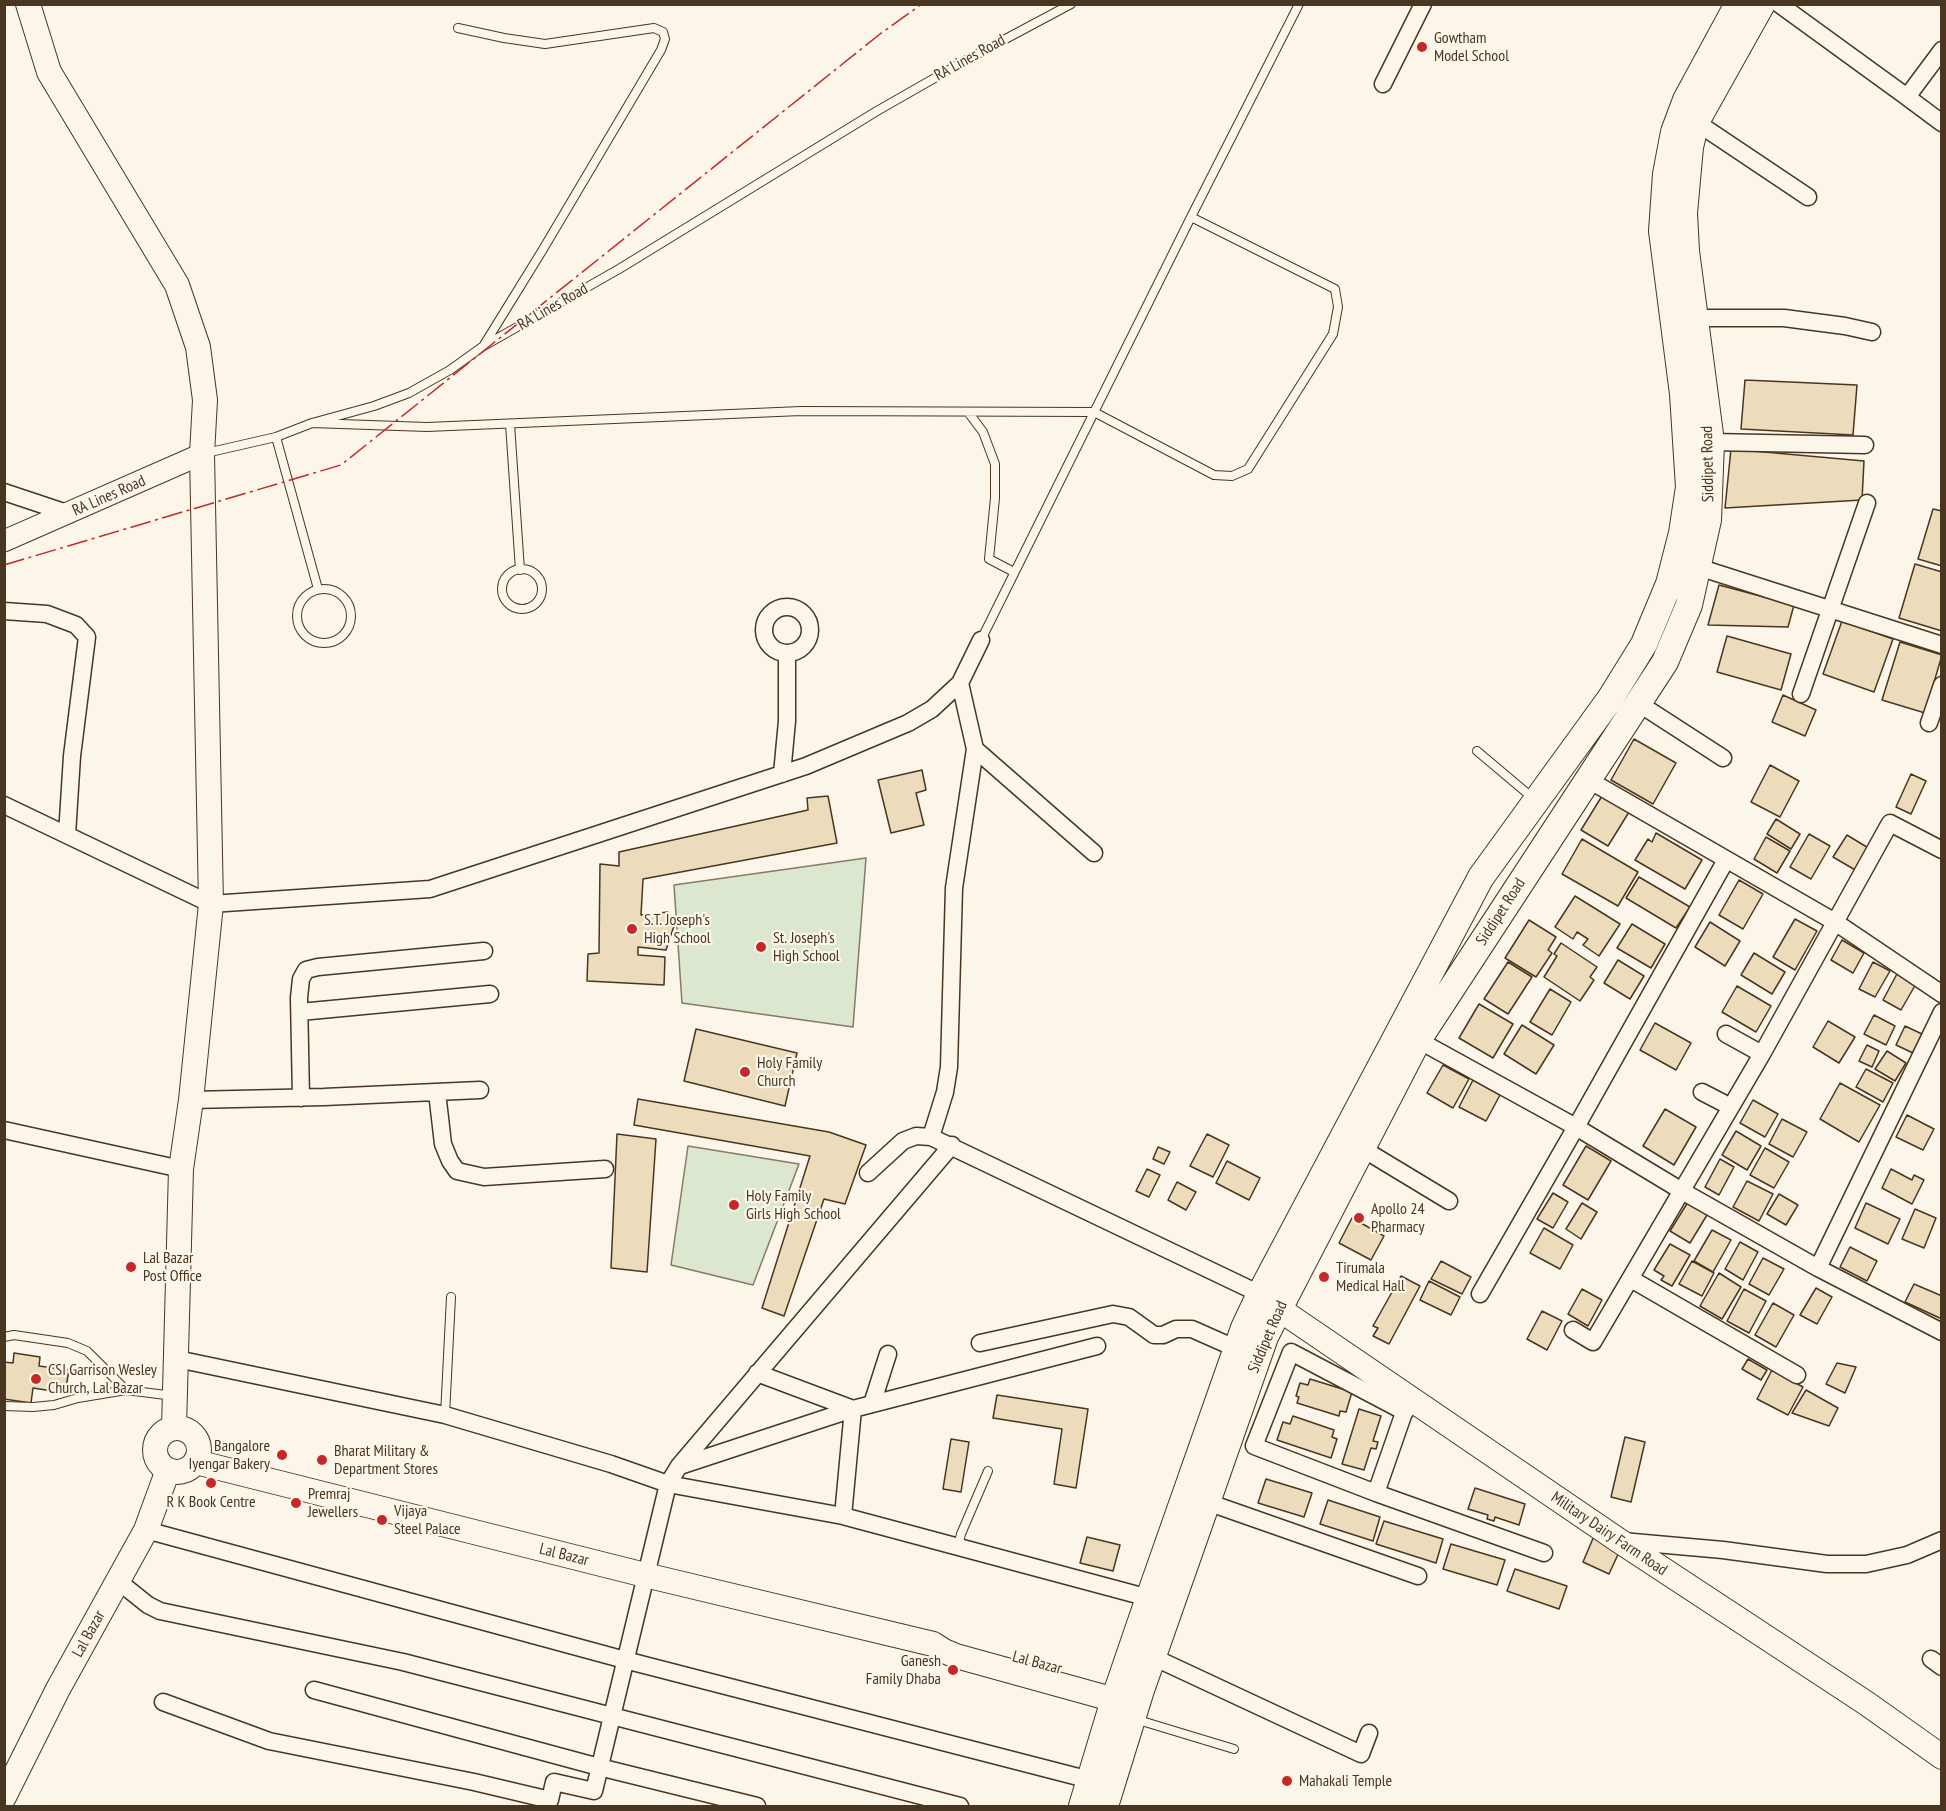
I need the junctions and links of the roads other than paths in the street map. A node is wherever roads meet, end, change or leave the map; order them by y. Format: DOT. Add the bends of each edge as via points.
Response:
graph roads {
  1 [pos="28,4"];
  2 [pos="1071,4"];
  3 [pos="1299,4"];
  4 [pos="1423,4"];
  5 [pos="1738,4"];
  6 [pos="1762,4"];
  7 [pos="1779,4"];
  8 [pos="458,28"];
  9 [pos="1941,50"];
  10 [pos="1383,84"];
  11 [pos="1907,97"];
  12 [pos="1696,122"];
  13 [pos="1941,123"];
  14 [pos="1808,197"];
  15 [pos="1191,217"];
  16 [pos="1695,318"];
  17 [pos="1872,332"];
  18 [pos="482,347"];
  19 [pos="968,412"];
  20 [pos="1094,412"];
  21 [pos="312,423"];
  22 [pos="510,424"];
  23 [pos="276,437"];
  24 [pos="1711,442"];
  25 [pos="1865,445"];
  26 [pos="202,454"];
  27 [pos="4,492"];
  28 [pos="1867,503"];
  29 [pos="70,514"];
  30 [pos="4,541"];
  31 [pos="1698,567"];
  32 [pos="520,570"];
  33 [pos="1014,572"];
  34 [pos="318,589"];
  35 [pos="1831,609"];
  36 [pos="4,611"];
  37 [pos="981,640"];
  38 [pos="1941,645"];
  39 [pos="787,653"];
  40 [pos="960,683"];
  41 [pos="1941,685"];
  42 [pos="1801,694"];
  43 [pos="1638,703"];
  44 [pos="1929,723"];
  45 [pos="975,749"];
  46 [pos="1477,751"];
  47 [pos="1723,758"];
  48 [pos="782,774"];
  49 [pos="1587,779"];
  50 [pos="1536,801"];
  51 [pos="4,805"];
  52 [pos="68,835"];
  53 [pos="1941,850"];
  54 [pos="1094,853"];
  55 [pos="1726,860"];
  56 [pos="211,904"];
  57 [pos="1835,922"];
  58 [pos="484,951"];
  59 [pos="490,994"];
  60 [pos="1941,994"];
  61 [pos="300,1012"];
  62 [pos="1941,1012"];
  63 [pos="1726,1034"];
  64 [pos="1418,1040"];
  65 [pos="1762,1054"];
  66 [pos="480,1090"];
  67 [pos="437,1092"];
  68 [pos="1702,1092"];
  69 [pos="301,1098"];
  70 [pos="191,1100"];
  71 [pos="1731,1107"];
  72 [pos="1576,1127"];
  73 [pos="4,1130"];
  74 [pos="931,1137"];
  75 [pos="952,1145"];
  76 [pos="1363,1149"];
  77 [pos="181,1169"];
  78 [pos="604,1169"];
  79 [pos="868,1173"];
  80 [pos="1683,1191"];
  81 [pos="1449,1201"];
  82 [pos="1818,1268"];
  83 [pos="1631,1279"];
  84 [pos="1480,1294"];
  85 [pos="451,1297"];
  86 [pos="1269,1301"];
  87 [pos="1573,1330"];
  88 [pos="1941,1332"];
  89 [pos="4,1337"];
  90 [pos="980,1342"];
  91 [pos="1097,1346"];
  92 [pos="1237,1349"];
  93 [pos="888,1354"];
  94 [pos="177,1359"];
  95 [pos="757,1373"];
  96 [pos="1797,1375"];
  97 [pos="126,1390"];
  98 [pos="174,1396"];
  99 [pos="872,1404"];
  100 [pos="1407,1405"];
  101 [pos="4,1406"];
  102 [pos="853,1409"];
  103 [pos="445,1415"];
  104 [pos="174,1428"];
  105 [pos="196,1462"];
  106 [pos="679,1466"];
  107 [pos="168,1470"];
  108 [pos="988,1471"];
  109 [pos="668,1484"];
  110 [pos="1376,1493"];
  111 [pos="1207,1502"];
  112 [pos="843,1516"];
  113 [pos="146,1530"];
  114 [pos="1618,1540"];
  115 [pos="1941,1540"];
  116 [pos="958,1547"];
  117 [pos="1544,1553"];
  118 [pos="645,1575"];
  119 [pos="1418,1576"];
  120 [pos="118,1581"];
  121 [pos="1149,1598"];
  122 [pos="1152,1657"];
  123 [pos="625,1660"];
  124 [pos="314,1690"];
  125 [pos="1128,1700"];
  126 [pos="162,1702"];
  127 [pos="611,1717"];
  128 [pos="1368,1733"];
  129 [pos="1234,1749"];
  130 [pos="1941,1757"];
  131 [pos="599,1767"];
  132 [pos="1090,1780"];
  133 [pos="4,1797"];
  134 [pos="758,1806"];
  135 [pos="960,1806"];
  136 [pos="1082,1806"];
  137 [pos="1105,1806"];
  1 -- 26 [label="main road" via="49,72 177,285 198,347 205,400"];
  2 -- 18 [label="lane, RA Lines Road" via="877,111 619,269"];
  3 -- 15 [label="lane"];
  4 -- 10 [label="street"];
  5 -- 50 [label="main road, Siddipet Road" via="1686,100 1674,132 1666,174 1662,231 1683,394 1689,487 1682,533 1669,584 1644,644 1610,699"];
  6 -- 12 [label="main road, Siddipet Road"];
  7 -- 11 [label="street"];
  8 -- 18 [label="lane" via="545,44 654,28 663,32 665,39"];
  9 -- 11 [label="street"];
  11 -- 13 [label="street"];
  12 -- 14 [label="street"];
  12 -- 16 [label="main road, Siddipet Road" via="1684,213"];
  15 -- 20 [label="lane"];
  15 -- 20 [label="lane" via="1335,289 1338,307 1333,334 1248,469 1232,476 1214,475"];
  16 -- 17 [label="street" via="1784,318"];
  16 -- 24 [label="main road, Siddipet Road"];
  18 -- 21 [label="lane, RA Lines Road" via="409,393"];
  19 -- 20 [label="lane"];
  19 -- 22 [label="lane" via="801,411"];
  19 -- 33 [label="lane" via="983,432 995,464 989,559"];
  20 -- 33 [label="lane"];
  21 -- 22 [label="lane" via="427,427"];
  21 -- 23 [label="lane, RA Lines Road"];
  22 -- 32 [label="lane"];
  23 -- 26 [label="lane, RA Lines Road"];
  23 -- 34 [label="lane"];
  24 -- 25 [label="street"];
  24 -- 31 [label="main road, Siddipet Road" via="1708,520"];
  26 -- 29 [label="street, RA Lines Road"];
  26 -- 56 [label="main road"];
  27 -- 29 [label="street"];
  28 -- 35 [label="street"];
  29 -- 30 [label="street, RA Lines Road"];
  31 -- 35 [label="street"];
  31 -- 43 [label="main road, Siddipet Road" via="1689,605 1665,662"];
  32 -- 32 [label="lane" via="533,573 542,590 537,603 525,609 508,602 503,591 509,574"];
  33 -- 37 [label="lane"];
  34 -- 34 [label="lane" via="336,592 348,605 346,631 331,641 306,636 297,622 299,605"];
  35 -- 38 [label="street"];
  35 -- 42 [label="street"];
  36 -- 52 [label="street" via="48,614 76,625 87,637 72,756"];
  37 -- 40 [label="street"];
  39 -- 48 [label="street"];
  40 -- 45 [label="street"];
  40 -- 48 [label="street" via="932,709 908,723"];
  41 -- 44 [label="street"];
  43 -- 47 [label="street"];
  43 -- 49 [label="main road, Siddipet Road"];
  45 -- 54 [label="street"];
  45 -- 74 [label="street" via="954,888 949,1067"];
  46 -- 50 [label="lane"];
  48 -- 56 [label="street" via="430,889"];
  49 -- 55 [label="street"];
  49 -- 64 [label="main road, Siddipet Road"];
  50 -- 86 [label="main road, Siddipet Road" via="1482,877"];
  51 -- 52 [label="street"];
  52 -- 56 [label="street"];
  53 -- 57 [label="street" via="1890,823"];
  55 -- 57 [label="street"];
  55 -- 72 [label="street"];
  56 -- 70 [label="main road"];
  57 -- 60 [label="street"];
  57 -- 65 [label="street"];
  58 -- 61 [label="street" via="306,970 301,979"];
  59 -- 61 [label="street"];
  61 -- 69 [label="street"];
  62 -- 82 [label="street"];
  63 -- 65 [label="street"];
  64 -- 72 [label="street"];
  64 -- 76 [label="main road, Siddipet Road"];
  65 -- 71 [label="street"];
  66 -- 67 [label="street"];
  67 -- 69 [label="street"];
  67 -- 78 [label="street" via="443,1144 457,1171 484,1177"];
  68 -- 71 [label="street"];
  69 -- 70 [label="street"];
  70 -- 77 [label="main road"];
  71 -- 80 [label="street"];
  72 -- 80 [label="street"];
  72 -- 84 [label="street"];
  73 -- 77 [label="street"];
  74 -- 75 [label="street"];
  74 -- 79 [label="street" via="903,1140"];
  75 -- 86 [label="street"];
  75 -- 95 [label="street"];
  76 -- 81 [label="street"];
  76 -- 86 [label="main road, Siddipet Road"];
  77 -- 94 [label="main road"];
  80 -- 82 [label="street"];
  80 -- 83 [label="street"];
  82 -- 88 [label="street"];
  83 -- 87 [label="street" via="1593,1342"];
  83 -- 96 [label="street"];
  85 -- 103 [label="lane"];
  86 -- 92 [label="main road, Siddipet Road" via="1244,1328"];
  86 -- 100 [label="main road, Military Dairy Farm Road"];
  86 -- 111 [label="main road, Siddipet Road" via="1265,1337"];
  89 -- 97 [label="lane" via="14,1335 78,1347"];
  90 -- 92 [label="street" via="1113,1314 1129,1317 1154,1335 1192,1329"];
  91 -- 99 [label="street"];
  92 -- 121 [label="main road, Siddipet Road"];
  93 -- 99 [label="street"];
  94 -- 98 [label="main road"];
  94 -- 103 [label="street"];
  95 -- 102 [label="street"];
  95 -- 106 [label="street"];
  97 -- 98 [label="lane"];
  97 -- 101 [label="lane" via="54,1405"];
  98 -- 104 [label="main road"];
  99 -- 102 [label="street"];
  100 -- 110 [label="street"];
  100 -- 110 [label="street" via="1291,1352 1254,1446"];
  100 -- 114 [label="main road, Military Dairy Farm Road"];
  102 -- 106 [label="street"];
  102 -- 112 [label="street"];
  103 -- 109 [label="street"];
  104 -- 105 [label="main road" via="186,1430 196,1438 200,1450"];
  104 -- 107 [label="main road" via="156,1444 156,1457"];
  105 -- 107 [label="main road" via="181,1472"];
  105 -- 118 [label="main road, Lal Bazar"];
  106 -- 109 [label="street"];
  107 -- 113 [label="main road, Lal Bazar"];
  108 -- 116 [label="lane"];
  109 -- 112 [label="street"];
  109 -- 118 [label="street"];
  110 -- 117 [label="street"];
  111 -- 119 [label="street"];
  111 -- 122 [label="main road, Siddipet Road"];
  112 -- 116 [label="street"];
  113 -- 120 [label="main road, Lal Bazar"];
  113 -- 123 [label="street"];
  114 -- 115 [label="street" via="1827,1564 1876,1562 1907,1555"];
  114 -- 130 [label="main road, Military Dairy Farm Road"];
  116 -- 121 [label="street"];
  118 -- 123 [label="street"];
  118 -- 125 [label="main road, Lal Bazar" via="933,1644 956,1656"];
  120 -- 127 [label="street" via="160,1611 403,1662"];
  120 -- 133 [label="main road, Lal Bazar"];
  121 -- 125 [label="main road, Siddipet Road"];
  122 -- 125 [label="main road, Siddipet Road"];
  122 -- 128 [label="street" via="1361,1754"];
  123 -- 127 [label="street"];
  123 -- 132 [label="street"];
  124 -- 131 [label="street"];
  125 -- 129 [label="lane"];
  125 -- 132 [label="main road, Siddipet Road"];
  125 -- 137 [label="main road, Siddipet Road"];
  126 -- 131 [label="street" via="268,1741 550,1800 554,1782 594,1791"];
  127 -- 131 [label="street"];
  127 -- 135 [label="street"];
  131 -- 134 [label="street"];
  132 -- 136 [label="main road, Siddipet Road"];
}
